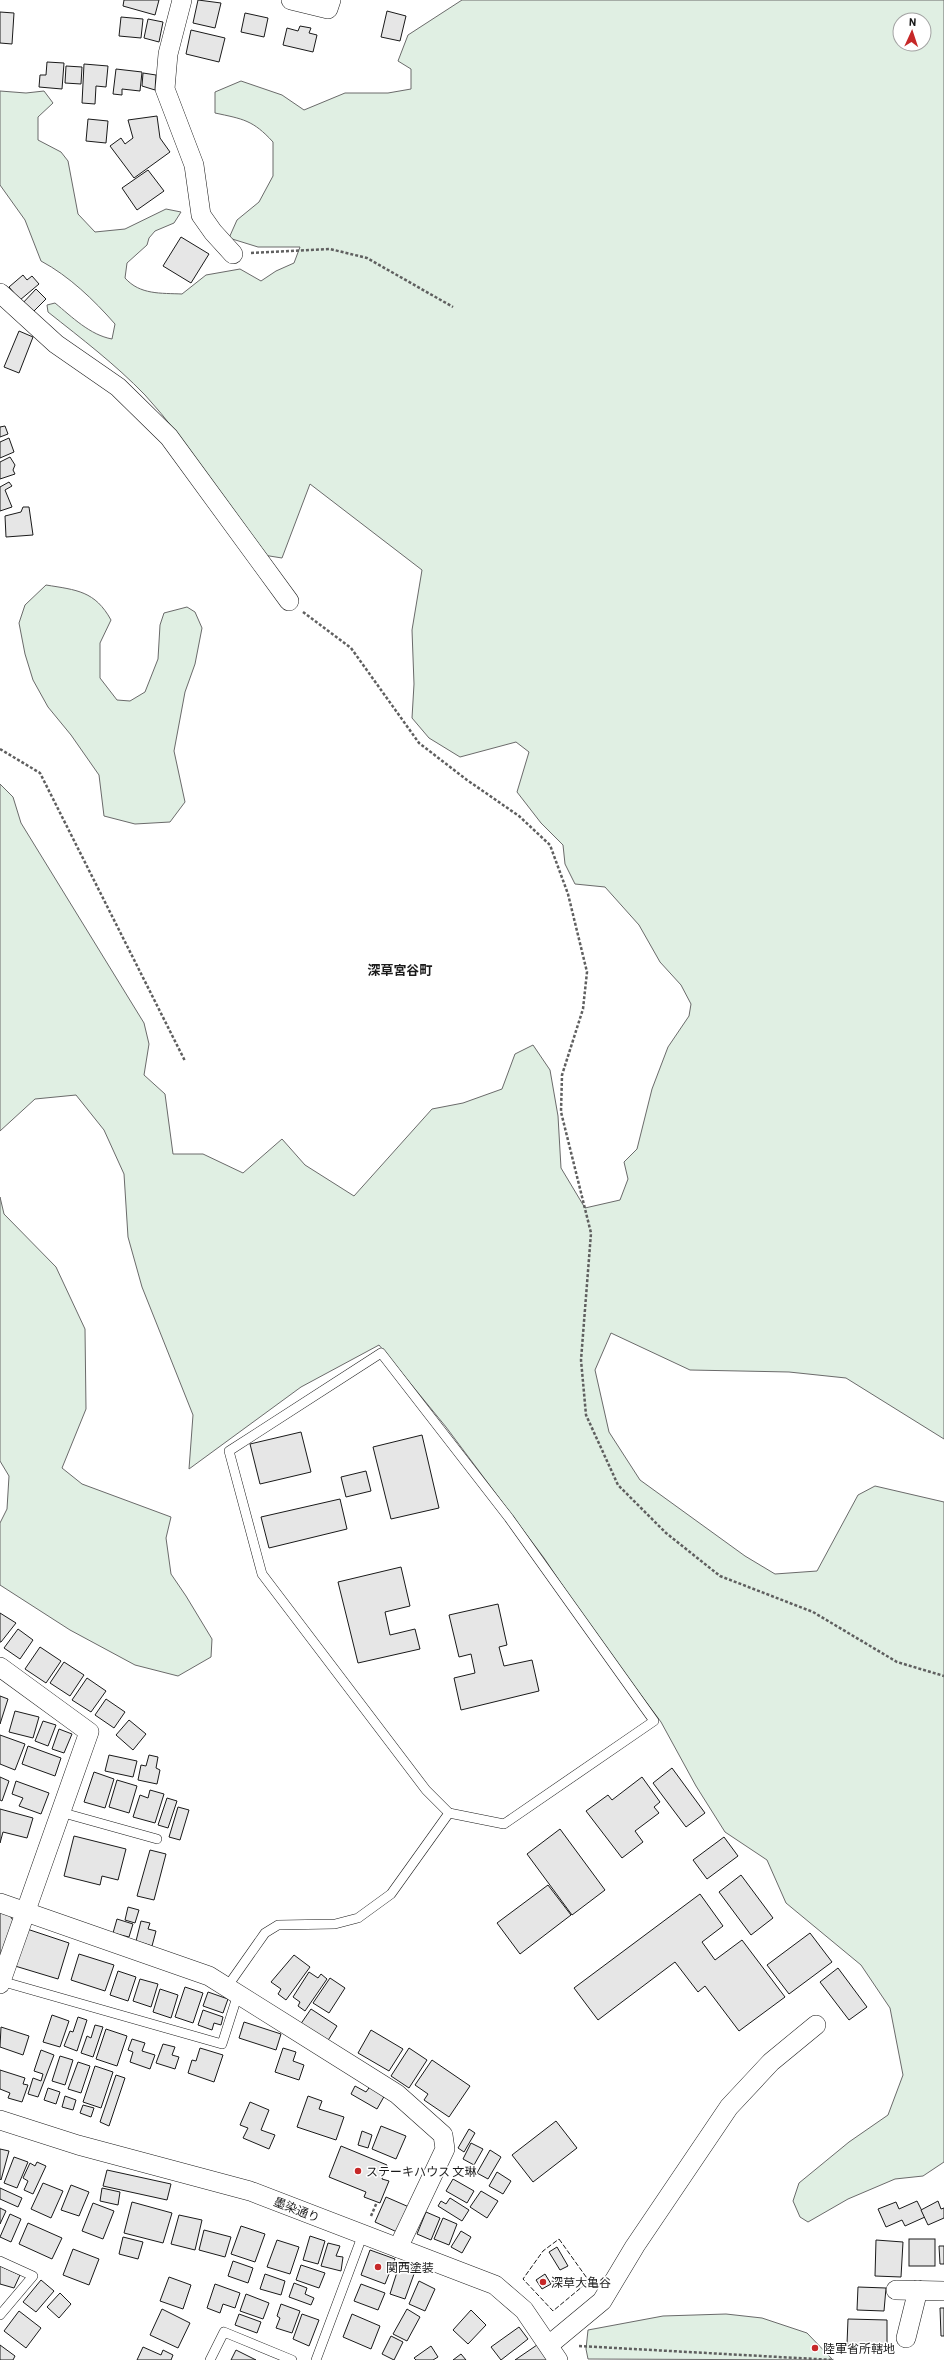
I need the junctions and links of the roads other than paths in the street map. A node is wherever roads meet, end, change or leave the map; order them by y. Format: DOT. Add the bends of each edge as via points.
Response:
graph roads {
  1 [pos="182,0"];
  2 [pos="291,0"];
  3 [pos="331,0"];
  4 [pos="233,254"];
  5 [pos="0,293"];
  6 [pos="289,601"];
  7 [pos="0,1667"];
  8 [pos="60,1812"];
  9 [pos="449,1813"];
  10 [pos="157,1839"];
  11 [pos="0,1903"];
  12 [pos="24,1912"];
  13 [pos="0,1982"];
  14 [pos="233,1991"];
  15 [pos="816,2024"];
  16 [pos="0,2120"];
  17 [pos="362,2234"];
  18 [pos="398,2248"];
  19 [pos="0,2261"];
  20 [pos="896,2290"];
  21 [pos="918,2290"];
  22 [pos="944,2291"];
  23 [pos="0,2316"];
  24 [pos="906,2338"];
  25 [pos="553,2352"];
  26 [pos="210,2360"];
  27 [pos="292,2360"];
  28 [pos="316,2360"];
  1 -- 4 [label="street" via="168,54 164,89 194,165 201,215"];
  2 -- 3 [label="street" via="328,9"];
  5 -- 6 [label="street" via="56,344 118,387 169,437"];
  7 -- 8 [label="street" via="89,1732"];
  8 -- 10 [label="lane"];
  8 -- 12 [label="street"];
  9 -- 9 [label="lane" via="426,1790 262,1574 229,1451 381,1353 509,1518 654,1721 504,1824"];
  9 -- 14 [label="lane" via="391,1894 358,1918 334,1924 278,1925 265,1933"];
  11 -- 12 [label="street"];
  12 -- 13 [label="street"];
  12 -- 14 [label="street" via="210,1976"];
  13 -- 14 [label="lane" via="222,2044"];
  14 -- 18 [label="street" via="397,2094 443,2135 445,2150"];
  15 -- 25 [label="street" via="770,2062 729,2107 635,2246 602,2301"];
  16 -- 17 [label="street, 墨染通り" via="78,2145 250,2191"];
  17 -- 18 [label="street, 墨染通り"];
  17 -- 28 [label="lane"];
  18 -- 25 [label="street, 墨染通り" via="495,2285 524,2310"];
  19 -- 23 [label="lane" via="34,2276"];
  20 -- 21 [label="street"];
  21 -- 22 [label="street"];
  21 -- 24 [label="street"];
  26 -- 27 [label="lane" via="224,2332"];
}
